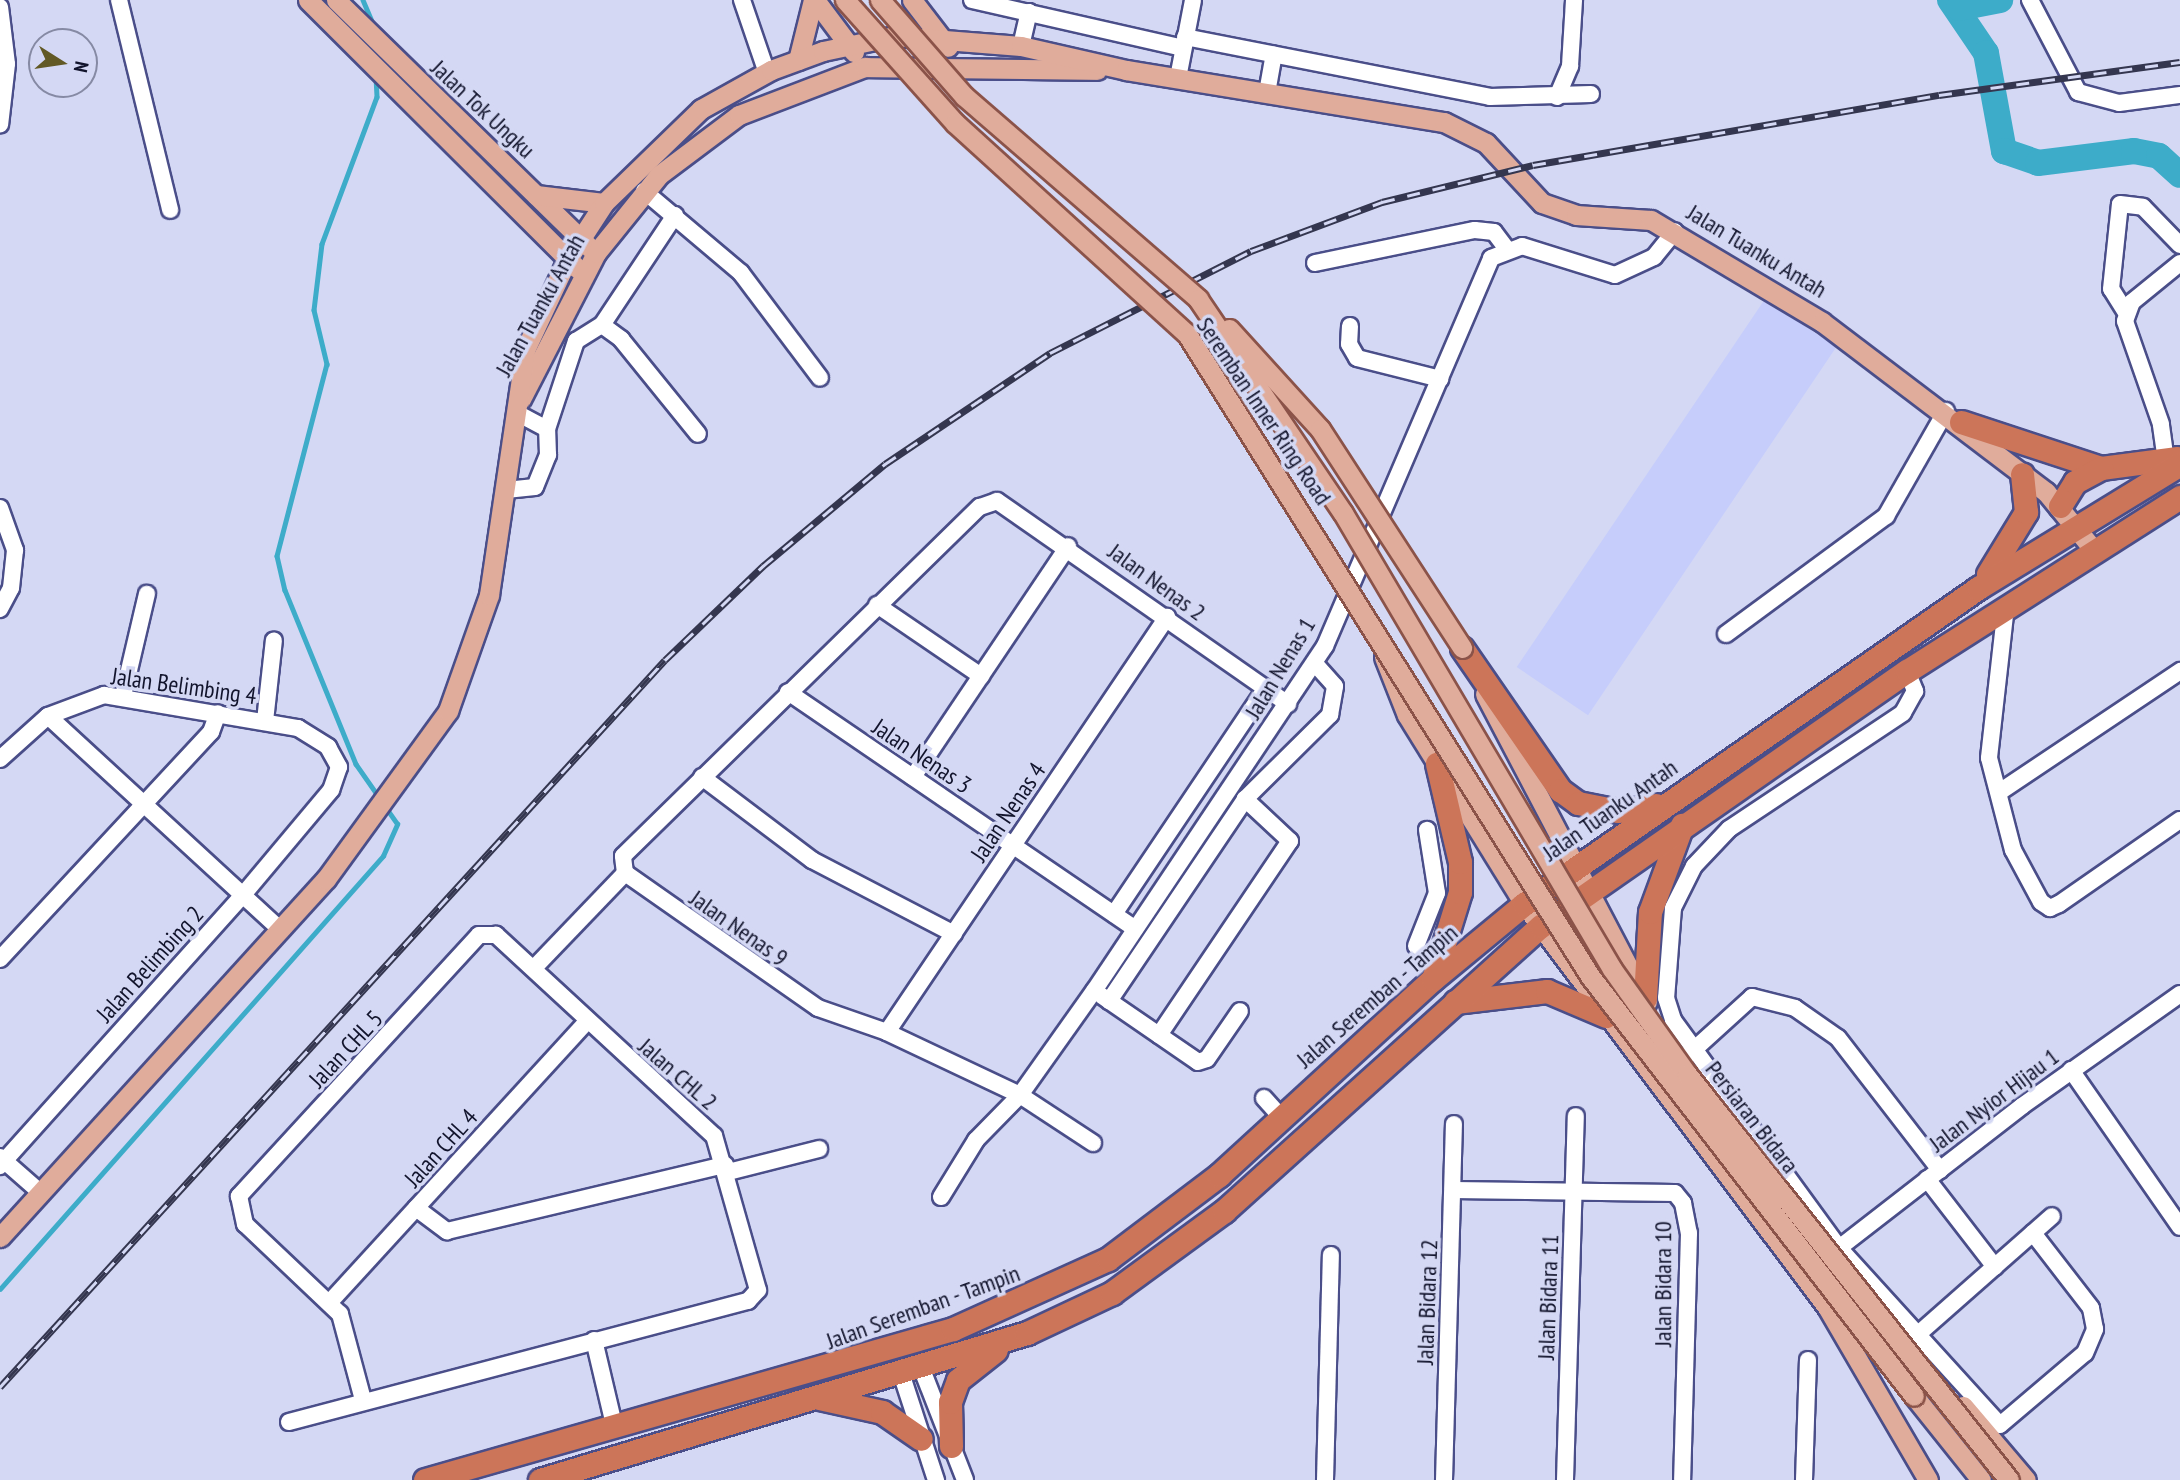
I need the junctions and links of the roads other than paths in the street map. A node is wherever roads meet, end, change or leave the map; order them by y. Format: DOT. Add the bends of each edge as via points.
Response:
graph roads {
  1 [pos="119,0"];
  2 [pos="307,0"];
  3 [pos="336,0"];
  4 [pos="742,0"];
  5 [pos="816,0"];
  6 [pos="844,0"];
  7 [pos="880,0"];
  8 [pos="912,0"];
  9 [pos="972,0"];
  10 [pos="1193,0"];
  11 [pos="1574,0"];
  12 [pos="2031,6"];
  13 [pos="0,7"];
  14 [pos="1029,12"];
  15 [pos="363,41"];
  16 [pos="944,41"];
  17 [pos="1184,43"];
  18 [pos="848,45"];
  19 [pos="1021,46"];
  20 [pos="1274,55"];
  21 [pos="798,60"];
  22 [pos="383,61"];
  23 [pos="960,65"];
  24 [pos="865,67"];
  25 [pos="1126,69"];
  26 [pos="767,73"];
  27 [pos="1178,78"];
  28 [pos="1267,93"];
  29 [pos="1591,94"];
  30 [pos="2180,95"];
  31 [pos="1557,97"];
  32 [pos="0,125"];
  33 [pos="644,191"];
  34 [pos="536,195"];
  35 [pos="604,203"];
  36 [pos="170,210"];
  37 [pos="675,215"];
  38 [pos="1675,231"];
  39 [pos="580,240"];
  40 [pos="2180,245"];
  41 [pos="1506,248"];
  42 [pos="596,253"];
  43 [pos="566,260"];
  44 [pos="1315,263"];
  45 [pos="2180,263"];
  46 [pos="583,273"];
  47 [pos="1198,299"];
  48 [pos="2125,311"];
  49 [pos="602,325"];
  50 [pos="1350,326"];
  51 [pos="820,378"];
  52 [pos="1440,379"];
  53 [pos="520,406"];
  54 [pos="1954,417"];
  55 [pos="547,429"];
  56 [pos="698,434"];
  57 [pos="2175,461"];
  58 [pos="2101,468"];
  59 [pos="2022,474"];
  60 [pos="506,490"];
  61 [pos="2180,497"];
  62 [pos="2060,506"];
  63 [pos="0,508"];
  64 [pos="2076,525"];
  65 [pos="1068,546"];
  66 [pos="2093,549"];
  67 [pos="1978,588"];
  68 [pos="147,594"];
  69 [pos="877,605"];
  70 [pos="2006,606"];
  71 [pos="0,609"];
  72 [pos="1167,617"];
  73 [pos="1375,632"];
  74 [pos="1726,634"];
  75 [pos="274,640"];
  76 [pos="1462,648"];
  77 [pos="1314,663"];
  78 [pos="1907,671"];
  79 [pos="2180,671"];
  80 [pos="981,676"];
  81 [pos="1266,688"];
  82 [pos="788,692"];
  83 [pos="123,696"];
  84 [pos="1288,704"];
  85 [pos="218,713"];
  86 [pos="48,716"];
  87 [pos="265,721"];
  88 [pos="0,760"];
  89 [pos="1437,764"];
  90 [pos="1486,764"];
  91 [pos="1245,768"];
  92 [pos="702,776"];
  93 [pos="913,777"];
  94 [pos="1466,779"];
  95 [pos="1264,782"];
  96 [pos="331,790"];
  97 [pos="2001,791"];
  98 [pos="1533,793"];
  99 [pos="1245,799"];
  100 [pos="1665,802"];
  101 [pos="143,804"];
  102 [pos="2180,820"];
  103 [pos="1682,825"];
  104 [pos="1427,830"];
  105 [pos="1483,838"];
  106 [pos="1013,846"];
  107 [pos="1574,868"];
  108 [pos="625,873"];
  109 [pos="1587,893"];
  110 [pos="242,896"];
  111 [pos="1524,904"];
  112 [pos="1114,914"];
  113 [pos="1541,926"];
  114 [pos="1135,929"];
  115 [pos="281,930"];
  116 [pos="1609,931"];
  117 [pos="954,934"];
  118 [pos="496,935"];
  119 [pos="1416,946"];
  120 [pos="0,959"];
  121 [pos="534,968"];
  122 [pos="1574,972"];
  123 [pos="1433,979"];
  124 [pos="1094,991"];
  125 [pos="2180,994"];
  126 [pos="1645,998"];
  127 [pos="1109,1001"];
  128 [pos="1450,1003"];
  129 [pos="1240,1011"];
  130 [pos="1606,1016"];
  131 [pos="586,1023"];
  132 [pos="887,1032"];
  133 [pos="1159,1035"];
  134 [pos="1690,1054"];
  135 [pos="2071,1070"];
  136 [pos="1020,1095"];
  137 [pos="1264,1098"];
  138 [pos="1280,1116"];
  139 [pos="1576,1116"];
  140 [pos="1454,1125"];
  141 [pos="1093,1143"];
  142 [pos="819,1149"];
  143 [pos="2,1161"];
  144 [pos="726,1168"];
  145 [pos="1933,1175"];
  146 [pos="1452,1189"];
  147 [pos="41,1193"];
  148 [pos="1574,1193"];
  149 [pos="941,1197"];
  150 [pos="416,1208"];
  151 [pos="2052,1216"];
  152 [pos="2180,1227"];
  153 [pos="2033,1233"];
  154 [pos="0,1237"];
  155 [pos="1839,1248"];
  156 [pos="1331,1255"];
  157 [pos="1995,1267"];
  158 [pos="330,1303"];
  159 [pos="1027,1333"];
  160 [pos="1916,1336"];
  161 [pos="594,1340"];
  162 [pos="1808,1360"];
  163 [pos="911,1370"];
  164 [pos="808,1397"];
  165 [pos="363,1400"];
  166 [pos="289,1422"];
  167 [pos="615,1429"];
  168 [pos="921,1438"];
  169 [pos="951,1446"];
  170 [pos="425,1480"];
  171 [pos="540,1480"];
  172 [pos="936,1480"];
  173 [pos="965,1480"];
  174 [pos="1325,1480"];
  175 [pos="1444,1480"];
  176 [pos="1565,1480"];
  177 [pos="1682,1480"];
  178 [pos="1804,1480"];
  179 [pos="1928,1480"];
  180 [pos="1981,1480"];
  181 [pos="2009,1480"];
  182 [pos="2026,1480"];
  1 -- 36 [label="street"];
  2 -- 15 [label="main road"];
  3 -- 15 [label="main road"];
  4 -- 26 [label="street"];
  5 -- 6 [label="main road"];
  5 -- 18 [label="main road"];
  5 -- 21 [label="main road"];
  6 -- 73 [label="main road, Seremban Inner Ring Road, bridge" via="955,123 1187,334"];
  7 -- 47 [label="main road, Seremban Inner Ring Road, bridge" via="964,96"];
  8 -- 16 [label="main road"];
  9 -- 14 [label="street"];
  10 -- 17 [label="street"];
  11 -- 31 [label="street" via="1570,66"];
  12 -- 30 [label="street" via="2078,92 2119,103"];
  13 -- 32 [label="street" via="7,64"];
  14 -- 17 [label="street"];
  14 -- 19 [label="street"];
  15 -- 22 [label="main road"];
  16 -- 18 [label="main road, Jalan Tuanku Antah" via="894,36"];
  16 -- 19 [label="main road, Jalan Tuanku Antah"];
  16 -- 23 [label="main road"];
  17 -- 20 [label="street"];
  17 -- 27 [label="street"];
  18 -- 21 [label="main road, Jalan Tuanku Antah"];
  18 -- 24 [label="main road"];
  19 -- 25 [label="main road, Jalan Tuanku Antah"];
  20 -- 28 [label="street"];
  20 -- 31 [label="street" via="1490,97"];
  21 -- 26 [label="main road, Jalan Tuanku Antah"];
  22 -- 34 [label="main road, Jalan Tok Ungku"];
  22 -- 43 [label="main road"];
  23 -- 24 [label="main road, Jalan Tuanku Antah"];
  23 -- 25 [label="main road, Jalan Tuanku Antah"];
  24 -- 33 [label="main road, Jalan Tuanku Antah" via="739,115"];
  25 -- 27 [label="main road, Jalan Tuanku Antah"];
  26 -- 35 [label="main road, Jalan Tuanku Antah" via="701,109"];
  27 -- 28 [label="main road, Jalan Tuanku Antah"];
  28 -- 38 [label="main road, Jalan Tuanku Antah" via="1444,122 1486,143 1542,203 1576,215 1651,220"];
  29 -- 31 [label="street"];
  33 -- 37 [label="street"];
  33 -- 42 [label="main road, Jalan Tuanku Antah"];
  34 -- 35 [label="main road"];
  34 -- 39 [label="main road, Jalan Tok Ungku"];
  35 -- 39 [label="main road, Jalan Tuanku Antah"];
  37 -- 49 [label="street"];
  37 -- 51 [label="street" via="741,273"];
  38 -- 41 [label="street" via="1654,257 1615,275 1540,249"];
  38 -- 54 [label="main road, Jalan Tuanku Antah" via="1822,322"];
  39 -- 42 [label="main road, Jalan Tok Ungku"];
  39 -- 43 [label="main road, Jalan Tuanku Antah"];
  40 -- 48 [label="street" via="2143,207 2120,204 2112,289"];
  41 -- 44 [label="street" via="1494,232 1475,230"];
  41 -- 52 [label="street, Jalan Nenas 1" via="1480,276"];
  42 -- 46 [label="main road, Jalan Tuanku Antah"];
  43 -- 46 [label="main road"];
  43 -- 53 [label="main road, Jalan Tuanku Antah" via="525,350 518,382"];
  45 -- 48 [label="street"];
  46 -- 53 [label="main road, Jalan Tuanku Antah"];
  47 -- 76 [label="main road, Persiaran Bidara, bridge" via="1320,429"];
  47 -- 90 [label="main road, Seremban Inner Ring Road, bridge" via="1343,513"];
  48 -- 57 [label="street"];
  49 -- 55 [label="street" via="576,341 555,421"];
  49 -- 56 [label="street" via="621,339"];
  50 -- 52 [label="street" via="1349,344 1357,358"];
  52 -- 77 [label="street, Jalan Nenas 1"];
  53 -- 55 [label="street"];
  53 -- 60 [label="main road"];
  54 -- 58 [label="highway"];
  54 -- 59 [label="main road, Jalan Tuanku Antah"];
  54 -- 74 [label="street" via="1886,516"];
  55 -- 60 [label="street" via="540,479 523,493"];
  57 -- 58 [label="highway"];
  57 -- 64 [label="highway, Jalan Tuanku Antah"];
  58 -- 62 [label="highway" via="2075,482"];
  59 -- 62 [label="main road, Jalan Tuanku Antah"];
  59 -- 67 [label="highway" via="2026,512"];
  60 -- 115 [label="main road" via="489,595 464,679 398,786"];
  61 -- 66 [label="highway"];
  62 -- 64 [label="main road, Jalan Tuanku Antah"];
  63 -- 71 [label="street" via="15,550 11,588"];
  64 -- 66 [label="main road, Jalan Tuanku Antah"];
  64 -- 67 [label="highway, Jalan Tuanku Antah"];
  65 -- 69 [label="street, Jalan Nenas 2" via="997,501 980,507"];
  65 -- 72 [label="street, Jalan Nenas 2"];
  65 -- 80 [label="street"];
  66 -- 70 [label="highway"];
  67 -- 100 [label="highway, Jalan Tuanku Antah"];
  68 -- 83 [label="street"];
  69 -- 80 [label="street"];
  69 -- 82 [label="street"];
  70 -- 78 [label="highway"];
  70 -- 97 [label="street" via="1989,758"];
  72 -- 81 [label="street, Jalan Nenas 2"];
  72 -- 106 [label="street, Jalan Nenas 4"];
  73 -- 89 [label="main road, bridge" via="1407,715"];
  73 -- 94 [label="main road, Seremban Inner Ring Road, bridge"];
  75 -- 87 [label="street"];
  76 -- 98 [label="main road, Persiaran Bidara"];
  76 -- 100 [label="highway" via="1560,790 1578,803 1618,811"];
  77 -- 84 [label="street, Jalan Nenas 1"];
  77 -- 95 [label="street" via="1335,686 1330,715"];
  78 -- 103 [label="highway"];
  78 -- 134 [label="street" via="1915,691 1903,713 1729,829 1681,885 1664,975 1673,1020"];
  79 -- 97 [label="street"];
  80 -- 93 [label="street"];
  81 -- 84 [label="street, Jalan Nenas 2"];
  81 -- 112 [label="street"];
  82 -- 92 [label="street"];
  82 -- 93 [label="street, Jalan Nenas 3"];
  83 -- 85 [label="street, Jalan Belimbing 4"];
  83 -- 86 [label="street, Jalan Belimbing 4" via="92,697"];
  84 -- 91 [label="street, Jalan Nenas 1"];
  85 -- 87 [label="street, Jalan Belimbing 4"];
  85 -- 101 [label="street" via="211,732"];
  86 -- 88 [label="street, Jalan Belimbing 4"];
  86 -- 101 [label="street"];
  87 -- 96 [label="street, Jalan Belimbing 4" via="298,728 328,747 339,767"];
  89 -- 105 [label="main road"];
  89 -- 123 [label="highway" via="1460,862 1460,892"];
  90 -- 181 [label="main road, Persiaran Bidara, bridge" via="1612,969 1687,1074"];
  91 -- 95 [label="street"];
  91 -- 114 [label="street, Jalan Nenas 1"];
  92 -- 108 [label="street" via="627,848"];
  92 -- 117 [label="street" via="812,860"];
  93 -- 106 [label="street, Jalan Nenas 3"];
  94 -- 180 [label="main road, Persiaran Bidara, bridge" via="1590,976"];
  95 -- 99 [label="street"];
  96 -- 110 [label="street, Jalan Belimbing 2"];
  97 -- 102 [label="street" via="2013,850 2050,908"];
  98 -- 105 [label="main road" via="1530,821 1521,833 1502,840"];
  98 -- 107 [label="main road, Persiaran Bidara"];
  99 -- 127 [label="street"];
  99 -- 133 [label="street" via="1290,841"];
  100 -- 107 [label="highway, Jalan Tuanku Antah"];
  101 -- 110 [label="street"];
  101 -- 120 [label="street"];
  103 -- 109 [label="highway"];
  103 -- 126 [label="highway" via="1650,912"];
  104 -- 119 [label="street" via="1437,893"];
  105 -- 111 [label="main road"];
  106 -- 112 [label="street, Jalan Nenas 3"];
  106 -- 117 [label="street, Jalan Nenas 4"];
  107 -- 109 [label="main road, Persiaran Bidara"];
  107 -- 111 [label="highway, Jalan Tuanku Antah"];
  108 -- 121 [label="street"];
  108 -- 132 [label="street, Jalan Nenas 9" via="818,1008"];
  109 -- 113 [label="highway"];
  109 -- 116 [label="main road, Persiaran Bidara"];
  110 -- 115 [label="street"];
  110 -- 143 [label="street, Jalan Belimbing 2"];
  111 -- 113 [label="main road"];
  111 -- 123 [label="highway, Jalan Seremban - Tampin"];
  112 -- 114 [label="street, Jalan Nenas 3"];
  113 -- 122 [label="main road"];
  113 -- 128 [label="highway, Jalan Seremban - Tampin"];
  114 -- 124 [label="street, Jalan Nenas 1"];
  115 -- 147 [label="main road"];
  116 -- 122 [label="main road" via="1583,934 1572,959"];
  116 -- 126 [label="main road, Persiaran Bidara"];
  117 -- 132 [label="street, Jalan Nenas 4"];
  118 -- 121 [label="street, Jalan CHL 2"];
  118 -- 158 [label="street, Jalan CHL 5" via="479,935 245,1186 238,1206 245,1224"];
  121 -- 131 [label="street, Jalan CHL 2"];
  122 -- 130 [label="main road"];
  123 -- 138 [label="highway, Jalan Seremban - Tampin"];
  124 -- 127 [label="street"];
  124 -- 136 [label="street, Jalan Nenas 1"];
  125 -- 135 [label="street, Jalan Nyior Hijau 1"];
  126 -- 134 [label="main road, Persiaran Bidara"];
  127 -- 133 [label="street"];
  128 -- 130 [label="highway" via="1547,991"];
  128 -- 159 [label="highway, Jalan Seremban - Tampin" via="1161,1262"];
  129 -- 133 [label="street" via="1207,1059 1198,1062"];
  130 -- 179 [label="main road" via="1827,1307"];
  131 -- 144 [label="street, Jalan CHL 2" via="714,1136"];
  131 -- 150 [label="street, Jalan CHL 4"];
  132 -- 136 [label="street, Jalan Nenas 9"];
  134 -- 145 [label="street" via="1752,997 1795,1008 1838,1038"];
  134 -- 155 [label="street"];
  134 -- 182 [label="main road, Persiaran Bidara"];
  135 -- 145 [label="street, Jalan Nyior Hijau 1"];
  135 -- 152 [label="street"];
  136 -- 141 [label="street, Jalan Nenas 9"];
  136 -- 149 [label="street, Jalan Nenas 1" via="976,1140"];
  137 -- 138 [label="street"];
  138 -- 167 [label="highway, Jalan Seremban - Tampin" via="1156,1227 1067,1281 953,1329"];
  139 -- 148 [label="street, Jalan Bidara 11"];
  140 -- 146 [label="street, Jalan Bidara 12"];
  142 -- 144 [label="street"];
  143 -- 147 [label="street"];
  144 -- 150 [label="street" via="447,1231"];
  144 -- 161 [label="street, Jalan CHL 2" via="758,1290 748,1301"];
  145 -- 155 [label="street, Jalan Nyior Hijau 1"];
  145 -- 157 [label="street"];
  146 -- 148 [label="street"];
  146 -- 175 [label="street, Jalan Bidara 12"];
  147 -- 154 [label="main road"];
  148 -- 176 [label="street, Jalan Bidara 11"];
  148 -- 177 [label="street, Jalan Bidara 10" via="1675,1193 1689,1217"];
  150 -- 158 [label="street, Jalan CHL 4"];
  151 -- 153 [label="street"];
  153 -- 157 [label="street"];
  153 -- 160 [label="street" via="2091,1308 2095,1329 2085,1353 2000,1425"];
  155 -- 160 [label="street"];
  156 -- 174 [label="street"];
  157 -- 160 [label="street"];
  158 -- 165 [label="street" via="344,1323"];
  159 -- 163 [label="highway, Jalan Seremban - Tampin"];
  159 -- 169 [label="highway" via="981,1358 958,1380 950,1402"];
  161 -- 165 [label="street"];
  161 -- 167 [label="street"];
  162 -- 178 [label="street"];
  163 -- 164 [label="highway, Jalan Seremban - Tampin"];
  163 -- 168 [label="street"];
  163 -- 169 [label="street"];
  164 -- 168 [label="highway" via="882,1412"];
  164 -- 171 [label="highway, Jalan Seremban - Tampin"];
  165 -- 166 [label="street"];
  167 -- 170 [label="highway, Jalan Seremban - Tampin"];
  168 -- 172 [label="street"];
  169 -- 173 [label="street"];
}
